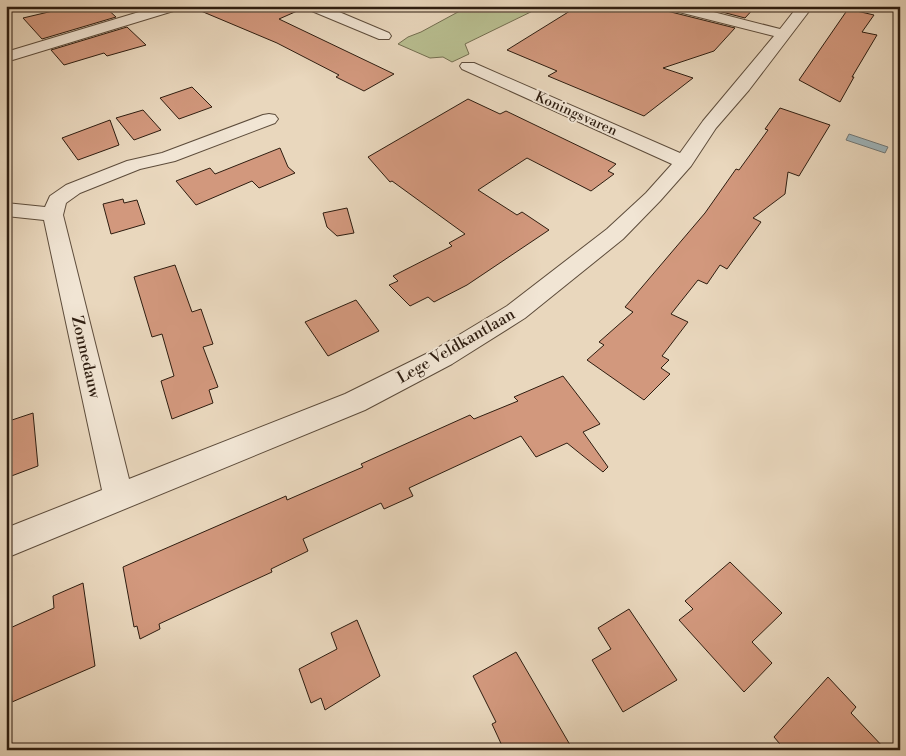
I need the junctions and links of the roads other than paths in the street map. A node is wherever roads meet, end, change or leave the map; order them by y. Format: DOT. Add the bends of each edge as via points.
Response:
graph roads {
  1 [pos="153,6"];
  2 [pos="175,6"];
  3 [pos="312,6"];
  4 [pos="672,6"];
  5 [pos="806,6"];
  6 [pos="782,34"];
  7 [pos="384,36"];
  8 [pos="6,50"];
  9 [pos="6,57"];
  10 [pos="468,66"];
  11 [pos="269,119"];
  12 [pos="684,162"];
  13 [pos="6,209"];
  14 [pos="53,215"];
  15 [pos="119,498"];
  16 [pos="6,543"];
  1 -- 8 [label="street"];
  2 -- 9 [label="street"];
  3 -- 7 [label="street"];
  4 -- 6 [label="street"];
  5 -- 6 [label="street, Lege Veldkantlaan"];
  6 -- 12 [label="street, Lege Veldkantlaan" via="709,125"];
  10 -- 12 [label="street, Koningsvaren"];
  11 -- 14 [label="street" via="73,188 57,200"];
  12 -- 15 [label="street, Lege Veldkantlaan" via="615,234 516,312 443,357 355,402"];
  13 -- 14 [label="street"];
  14 -- 15 [label="street, Zonnedauw"];
  15 -- 16 [label="street, Lege Veldkantlaan"];
}
